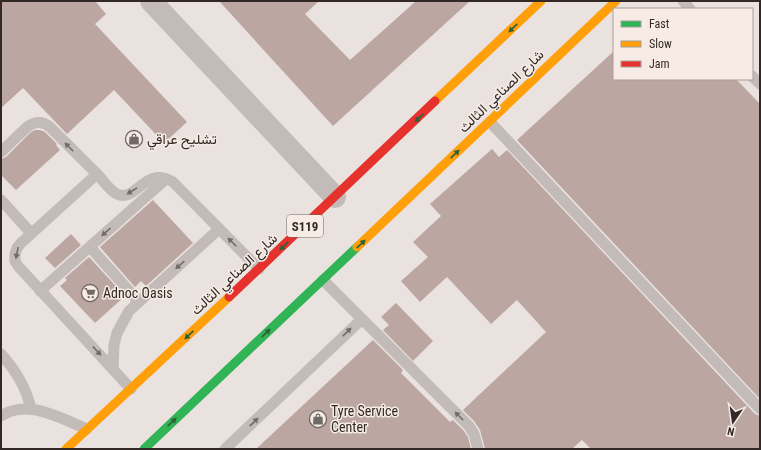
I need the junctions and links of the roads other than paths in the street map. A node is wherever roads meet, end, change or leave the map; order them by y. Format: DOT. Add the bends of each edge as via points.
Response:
graph roads {
  1 [pos="151,1"];
  2 [pos="541,1"];
  3 [pos="616,1"];
  4 [pos="490,122"];
  5 [pos="1,152"];
  6 [pos="97,174"];
  7 [pos="166,178"];
  8 [pos="335,198"];
  9 [pos="1,200"];
  10 [pos="219,230"];
  11 [pos="31,233"];
  12 [pos="90,247"];
  13 [pos="260,269"];
  14 [pos="323,280"];
  15 [pos="40,291"];
  16 [pos="139,302"];
  17 [pos="362,318"];
  18 [pos="1,354"];
  19 [pos="113,369"];
  20 [pos="131,389"];
  21 [pos="31,409"];
  22 [pos="760,409"];
  23 [pos="1,416"];
  24 [pos="87,429"];
  25 [pos="66,449"];
  26 [pos="144,449"];
  27 [pos="225,449"];
  28 [pos="478,449"];
  1 -- 8 [label="street"];
  2 -- 8 [label="main road, شارع الصناعي الثالث / S119, one-way"];
  3 -- 4 [label="main road, شارع الصناعي الثالث"];
  14 -- 4 [label="main road, شارع الصناعي الثالث, one-way"];
  4 -- 22 [label="lane"];
  6 -- 5 [label="lane, one-way" via="46,124 32,124 27,127"];
  7 -- 6 [label="lane, one-way" via="152,178 131,193 122,195 113,191"];
  6 -- 11 [label="lane"];
  7 -- 10 [label="lane" via="173,182"];
  7 -- 12 [label="lane, one-way"];
  8 -- 13 [label="main road, شارع الصناعي الثالث / S119, one-way"];
  9 -- 11 [label="lane"];
  13 -- 10 [label="lane, one-way"];
  10 -- 16 [label="lane, one-way"];
  11 -- 15 [label="lane, one-way" via="17,248 15,260"];
  12 -- 15 [label="lane"];
  12 -- 16 [label="lane"];
  13 -- 20 [label="main road, شارع الصناعي الثالث / S119, one-way"];
  14 -- 17 [label="lane"];
  26 -- 14 [label="main road, شارع الصناعي الثالث, one-way"];
  15 -- 19 [label="lane, one-way"];
  16 -- 19 [label="lane" via="129,311 117,333 112,357"];
  27 -- 17 [label="lane, one-way"];
  28 -- 17 [label="lane, one-way" via="478,443 469,426"];
  18 -- 21 [label="lane" via="18,376"];
  19 -- 20 [label="lane"];
  20 -- 24 [label="main road, شارع الصناعي الثالث / S119"];
  21 -- 23 [label="lane" via="17,409"];
  21 -- 24 [label="lane"];
  24 -- 25 [label="main road, شارع الصناعي الثالث / S119"];
}
